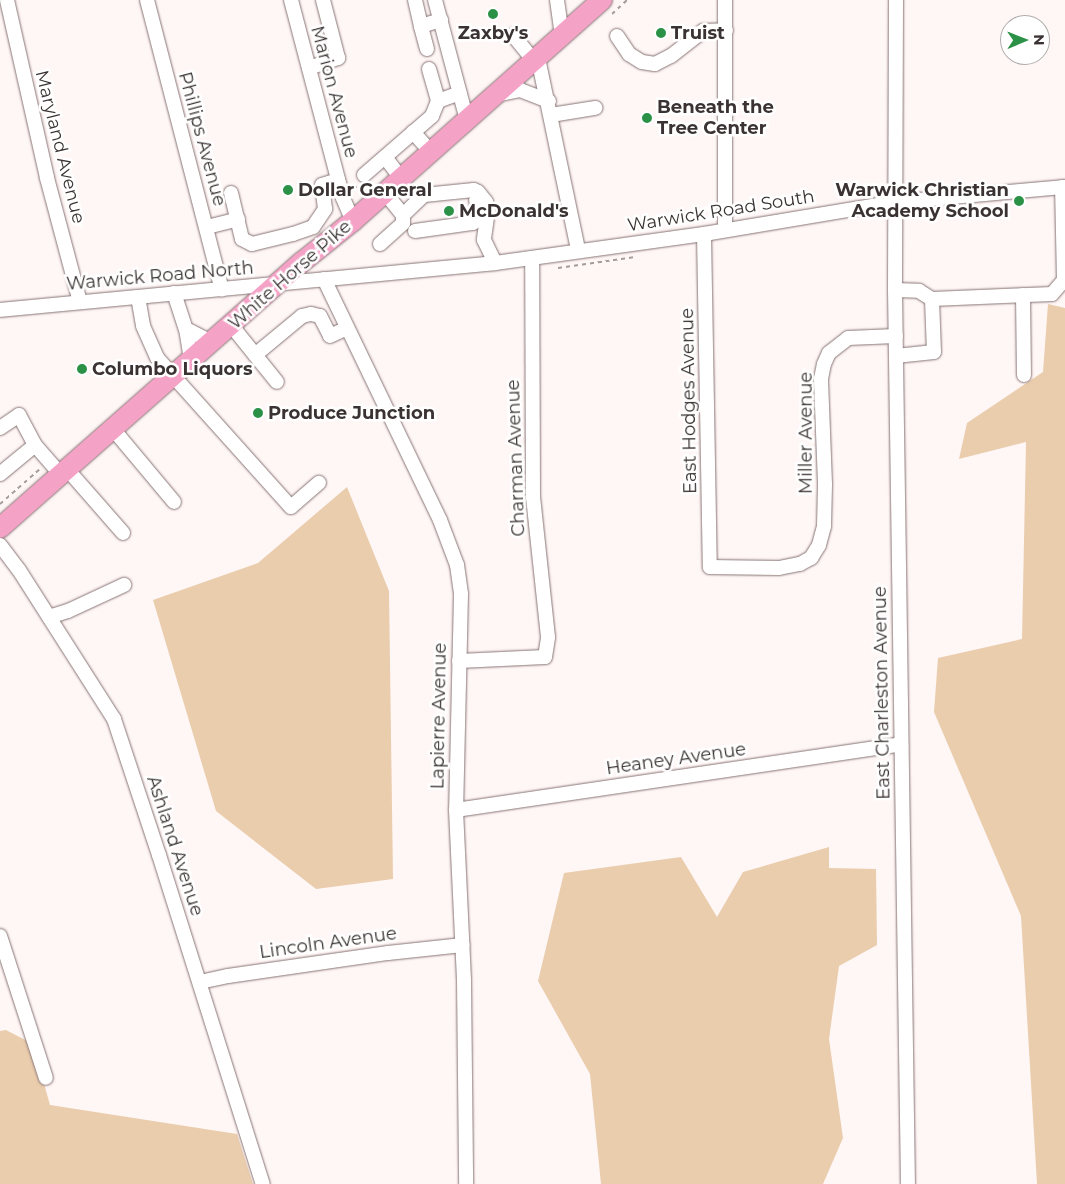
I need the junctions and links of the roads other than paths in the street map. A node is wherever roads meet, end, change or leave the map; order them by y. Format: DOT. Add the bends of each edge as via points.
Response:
graph roads {
  1 [pos="7,0"];
  2 [pos="147,0"];
  3 [pos="291,0"];
  4 [pos="323,0"];
  5 [pos="415,0"];
  6 [pos="436,0"];
  7 [pos="557,0"];
  8 [pos="602,0"];
  9 [pos="725,0"];
  10 [pos="896,0"];
  11 [pos="441,20"];
  12 [pos="421,26"];
  13 [pos="726,30"];
  14 [pos="562,34"];
  15 [pos="513,35"];
  16 [pos="618,36"];
  17 [pos="427,49"];
  18 [pos="536,59"];
  19 [pos="309,68"];
  20 [pos="429,69"];
  21 [pos="460,93"];
  22 [pos="496,95"];
  23 [pos="438,101"];
  24 [pos="548,101"];
  25 [pos="595,108"];
  26 [pos="551,115"];
  27 [pos="467,120"];
  28 [pos="413,132"];
  29 [pos="431,152"];
  30 [pos="385,157"];
  31 [pos="364,175"];
  32 [pos="402,178"];
  33 [pos="338,180"];
  34 [pos="1063,187"];
  35 [pos="231,193"];
  36 [pos="385,193"];
  37 [pos="418,200"];
  38 [pos="896,202"];
  39 [pos="238,219"];
  40 [pos="403,219"];
  41 [pos="353,221"];
  42 [pos="206,227"];
  43 [pos="313,227"];
  44 [pos="725,230"];
  45 [pos="416,231"];
  46 [pos="704,234"];
  47 [pos="484,236"];
  48 [pos="326,243"];
  49 [pos="380,244"];
  50 [pos="578,250"];
  51 [pos="532,258"];
  52 [pos="495,263"];
  53 [pos="471,266"];
  54 [pos="324,279"];
  55 [pos="281,283"];
  56 [pos="222,289"];
  57 [pos="895,290"];
  58 [pos="174,293"];
  59 [pos="1023,295"];
  60 [pos="138,296"];
  61 [pos="932,299"];
  62 [pos="80,302"];
  63 [pos="0,310"];
  64 [pos="231,325"];
  65 [pos="347,328"];
  66 [pos="186,329"];
  67 [pos="896,336"];
  68 [pos="212,342"];
  69 [pos="255,355"];
  70 [pos="896,356"];
  71 [pos="191,360"];
  72 [pos="1024,375"];
  73 [pos="174,376"];
  74 [pos="277,382"];
  75 [pos="0,428"];
  76 [pos="113,429"];
  77 [pos="34,445"];
  78 [pos="64,472"];
  79 [pos="0,474"];
  80 [pos="319,483"];
  81 [pos="174,502"];
  82 [pos="0,528"];
  83 [pos="123,533"];
  84 [pos="0,545"];
  85 [pos="813,554"];
  86 [pos="124,586"];
  87 [pos="49,617"];
  88 [pos="459,661"];
  89 [pos="901,744"];
  90 [pos="456,810"];
  91 [pos="0,936"];
  92 [pos="463,945"];
  93 [pos="200,982"];
  94 [pos="46,1078"];
  95 [pos="263,1184"];
  96 [pos="466,1184"];
  97 [pos="908,1184"];
  1 -- 62 [label="street, Maryland Avenue" via="47,178"];
  2 -- 42 [label="street, Phillips Avenue"];
  3 -- 19 [label="street, Marion Avenue"];
  4 -- 19 [label="street" via="338,58"];
  5 -- 12 [label="street"];
  6 -- 11 [label="street"];
  7 -- 14 [label="street"];
  8 -- 14 [label="highway, White Horse Pike"];
  9 -- 13 [label="street"];
  10 -- 38 [label="street, East Charleston Avenue"];
  11 -- 12 [label="street"];
  11 -- 21 [label="street"];
  12 -- 17 [label="street"];
  13 -- 16 [label="street" via="703,32 655,64 642,62 629,54"];
  13 -- 44 [label="street"];
  14 -- 18 [label="highway, White Horse Pike"];
  15 -- 18 [label="street"];
  18 -- 22 [label="highway, White Horse Pike"];
  18 -- 24 [label="street"];
  19 -- 33 [label="street, Marion Avenue"];
  20 -- 23 [label="street"];
  21 -- 23 [label="street"];
  21 -- 27 [label="street"];
  22 -- 24 [label="street" via="520,90"];
  22 -- 27 [label="highway, White Horse Pike"];
  23 -- 28 [label="street" via="432,116"];
  24 -- 26 [label="street"];
  25 -- 26 [label="street"];
  26 -- 50 [label="street"];
  27 -- 29 [label="highway, White Horse Pike"];
  28 -- 29 [label="street"];
  28 -- 30 [label="street"];
  29 -- 32 [label="highway, White Horse Pike"];
  30 -- 31 [label="street"];
  30 -- 32 [label="street"];
  32 -- 36 [label="highway, White Horse Pike"];
  33 -- 41 [label="street, Marion Avenue"];
  33 -- 43 [label="street" via="322,185 325,209"];
  34 -- 38 [label="street, Warwick Road South"];
  34 -- 59 [label="street" via="1064,280 1052,294"];
  35 -- 39 [label="street"];
  36 -- 40 [label="street"];
  36 -- 41 [label="highway, White Horse Pike"];
  37 -- 40 [label="street"];
  37 -- 45 [label="street" via="474,198 478,202 479,215 469,224"];
  37 -- 47 [label="street" via="424,195 474,190 483,196 488,210"];
  38 -- 44 [label="street, Warwick Road South"];
  38 -- 57 [label="street, East Charleston Avenue"];
  39 -- 42 [label="street"];
  39 -- 43 [label="street" via="242,239 247,244"];
  40 -- 45 [label="street"];
  40 -- 49 [label="street"];
  41 -- 48 [label="highway, White Horse Pike"];
  42 -- 56 [label="street, Phillips Avenue"];
  43 -- 48 [label="street"];
  44 -- 46 [label="street, Warwick Road South"];
  45 -- 47 [label="street"];
  46 -- 50 [label="street, Warwick Road South"];
  46 -- 85 [label="street, East Hodges Avenue" via="710,567 779,568 800,564"];
  47 -- 52 [label="street"];
  47 -- 53 [label="street"];
  48 -- 55 [label="highway, White Horse Pike"];
  50 -- 51 [label="street, Warwick Road South"];
  51 -- 52 [label="street, Warwick Road North"];
  51 -- 88 [label="street, Charman Avenue" via="533,497 548,638 545,657"];
  52 -- 53 [label="street, Warwick Road North"];
  53 -- 54 [label="street, Warwick Road North"];
  54 -- 55 [label="street, Warwick Road North"];
  54 -- 65 [label="street, Lapierre Avenue"];
  55 -- 56 [label="street, Warwick Road North"];
  55 -- 64 [label="highway, White Horse Pike"];
  56 -- 58 [label="street, Warwick Road North"];
  57 -- 61 [label="street" via="919,291"];
  57 -- 67 [label="street, East Charleston Avenue"];
  58 -- 60 [label="street, Warwick Road North"];
  58 -- 66 [label="street"];
  59 -- 61 [label="street"];
  59 -- 72 [label="street"];
  60 -- 62 [label="street, Warwick Road North"];
  60 -- 73 [label="street" via="152,349"];
  61 -- 70 [label="street" via="934,352"];
  62 -- 63 [label="street, Warwick Road North"];
  64 -- 68 [label="highway, White Horse Pike"];
  64 -- 69 [label="street"];
  65 -- 69 [label="street" via="330,336 320,316 302,316"];
  65 -- 88 [label="street, Lapierre Avenue" via="440,520 457,564 461,594"];
  66 -- 68 [label="street"];
  66 -- 71 [label="street"];
  67 -- 70 [label="street, East Charleston Avenue"];
  67 -- 85 [label="street, Miller Avenue" via="848,338 829,353 824,364 821,379 826,484 824,526"];
  68 -- 71 [label="highway, White Horse Pike"];
  69 -- 74 [label="street"];
  70 -- 89 [label="street, East Charleston Avenue"];
  71 -- 73 [label="highway, White Horse Pike"];
  73 -- 76 [label="highway, White Horse Pike"];
  73 -- 80 [label="street" via="291,508"];
  75 -- 77 [label="street" via="18,415"];
  76 -- 78 [label="highway, White Horse Pike"];
  76 -- 81 [label="street"];
  77 -- 78 [label="street"];
  77 -- 79 [label="street"];
  78 -- 82 [label="highway, White Horse Pike"];
  78 -- 83 [label="street"];
  84 -- 87 [label="street, Ashland Avenue"];
  86 -- 87 [label="street" via="68,612"];
  87 -- 93 [label="street, Ashland Avenue" via="114,719"];
  88 -- 90 [label="street, Lapierre Avenue"];
  89 -- 90 [label="street, Heaney Avenue"];
  89 -- 97 [label="street, East Charleston Avenue"];
  90 -- 92 [label="street, Lapierre Avenue"];
  91 -- 94 [label="street"];
  92 -- 93 [label="street, Lincoln Avenue" via="388,953"];
  92 -- 96 [label="street, Lapierre Avenue"];
  93 -- 95 [label="street, Ashland Avenue"];
}
